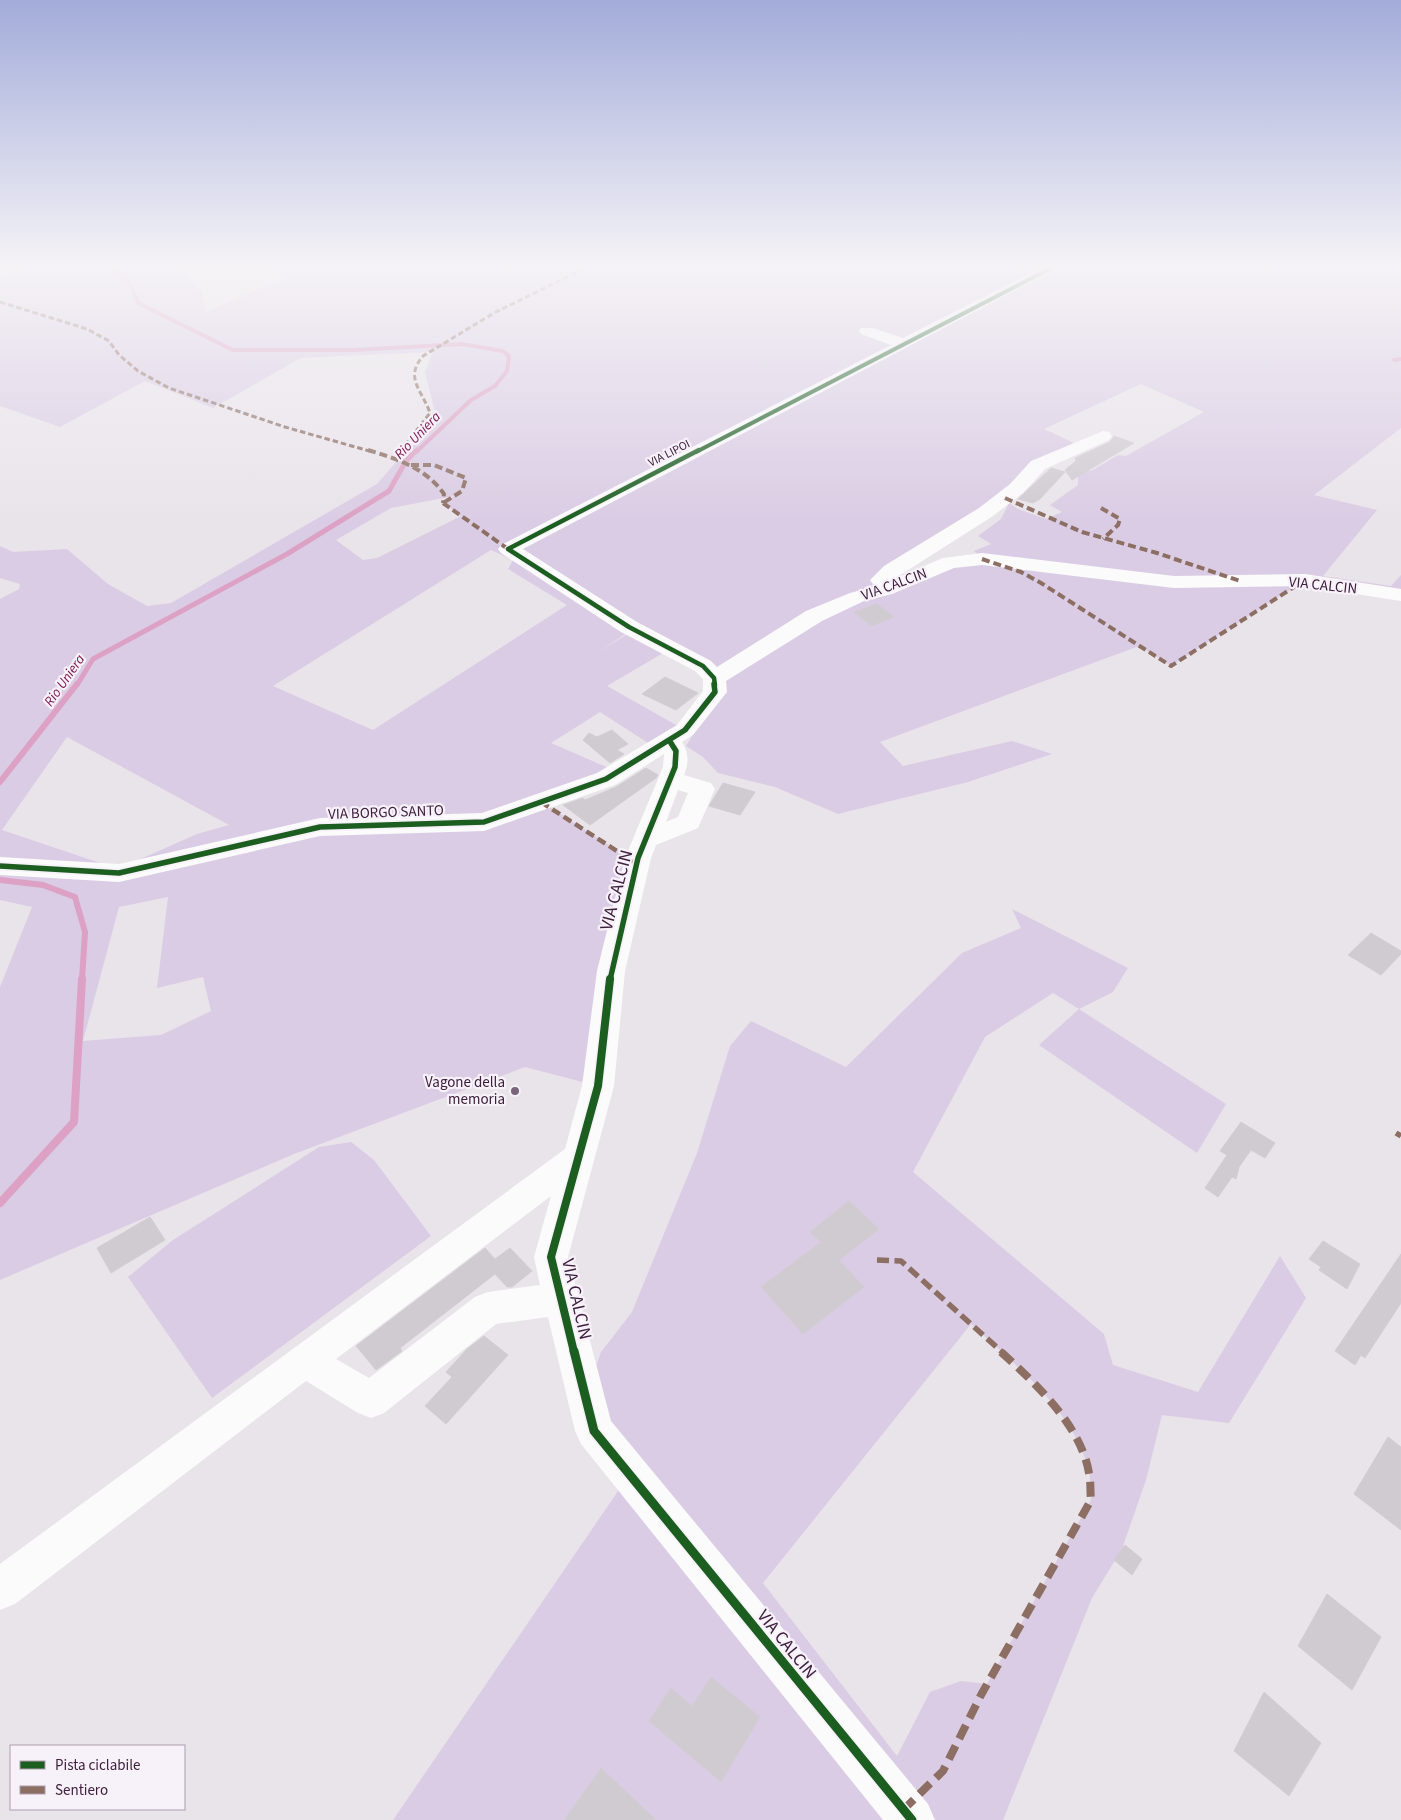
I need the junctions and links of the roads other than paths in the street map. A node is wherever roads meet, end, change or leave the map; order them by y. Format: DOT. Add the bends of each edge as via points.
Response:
graph roads {
  1 [pos="891,351"];
  2 [pos="1103,436"];
  3 [pos="865,595"];
  4 [pos="1401,595"];
  5 [pos="714,678"];
  6 [pos="669,740"];
  7 [pos="0,866"];
  8 [pos="578,1157"];
  9 [pos="561,1299"];
  10 [pos="305,1360"];
  11 [pos="0,1588"];
  12 [pos="912,1820"];
  1 -- 5 [label="street, VIA LIPOI" via="508,549 629,627 703,666"];
  2 -- 3 [label="street" via="1038,465 1017,488 986,512 891,570"];
  3 -- 4 [label="street, VIA CALCIN" via="950,562 982,559 1174,582 1305,580"];
  3 -- 5 [label="street, VIA CALCIN" via="814,616"];
  5 -- 6 [label="street" via="715,692 685,730"];
  6 -- 7 [label="street, VIA BORGO SANTO" via="606,779 484,822 320,827 120,873"];
  6 -- 8 [label="street, VIA CALCIN" via="676,751 675,768 638,858 611,971 598,1086"];
  8 -- 9 [label="street, VIA CALCIN" via="551,1257"];
  8 -- 10 [label="street"];
  9 -- 10 [label="street" via="488,1309 371,1400"];
  9 -- 12 [label="street, VIA CALCIN" via="594,1431"];
  10 -- 11 [label="street"];
}
